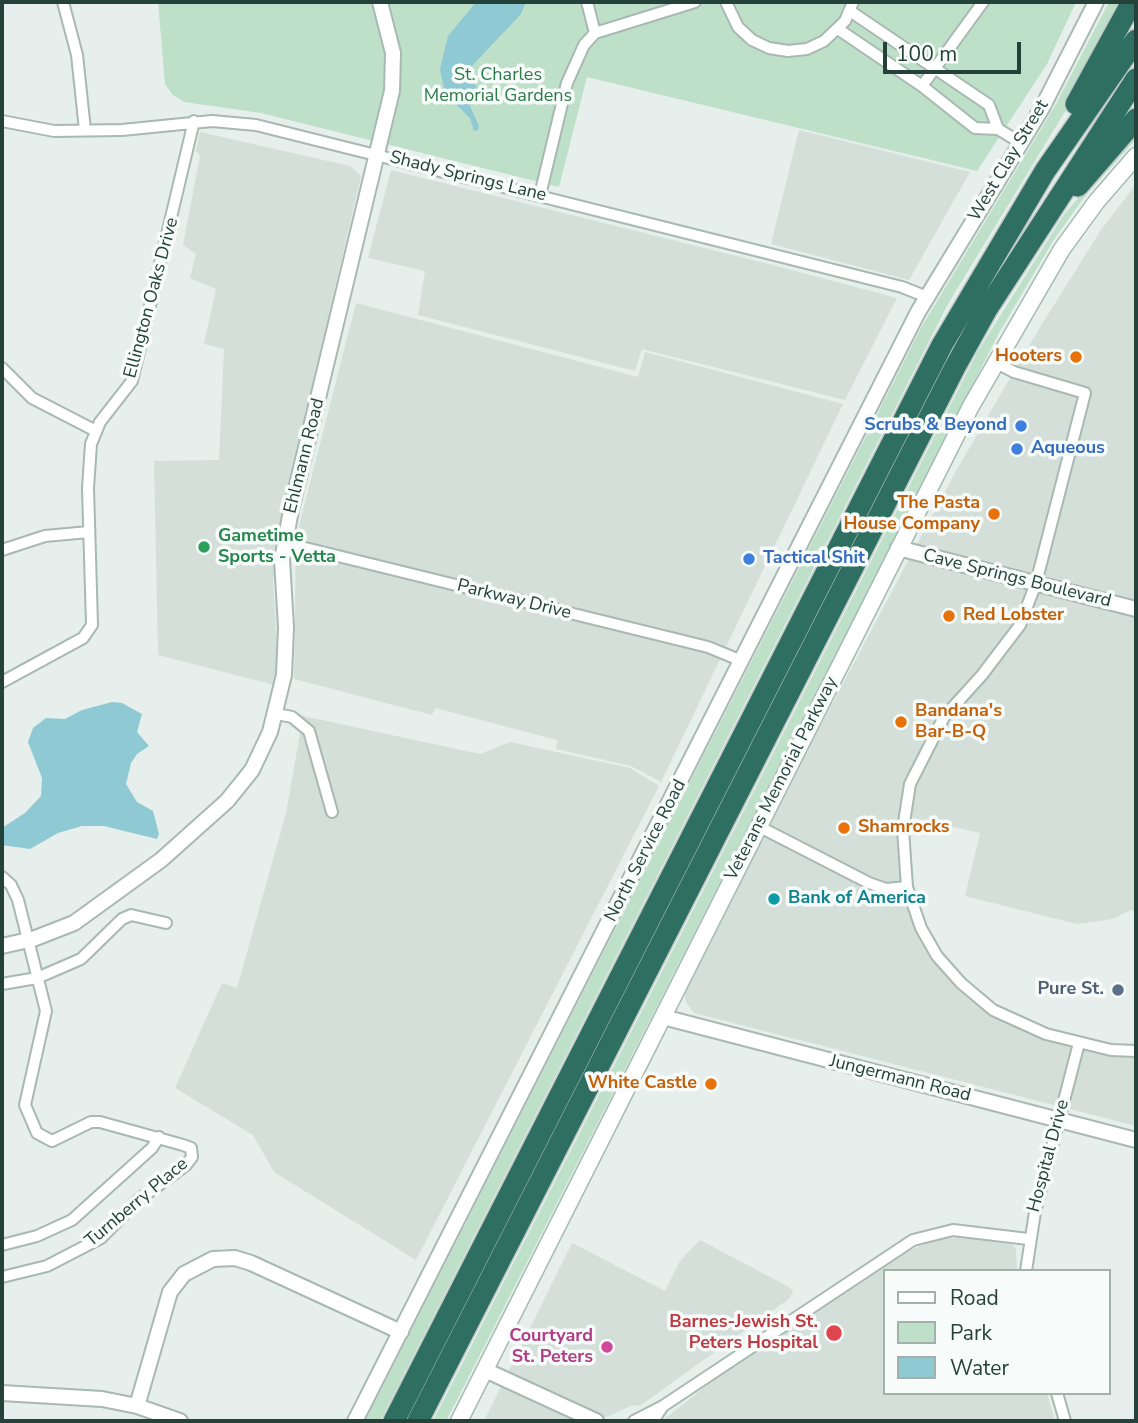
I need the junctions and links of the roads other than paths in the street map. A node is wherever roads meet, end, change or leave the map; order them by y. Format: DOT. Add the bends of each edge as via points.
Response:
graph roads {
  1 [pos="63,2"];
  2 [pos="380,2"];
  3 [pos="587,2"];
  4 [pos="695,2"];
  5 [pos="726,2"];
  6 [pos="983,2"];
  7 [pos="1096,2"];
  8 [pos="1132,2"];
  9 [pos="852,6"];
  10 [pos="838,29"];
  11 [pos="595,33"];
  12 [pos="1136,40"];
  13 [pos="935,68"];
  14 [pos="1136,79"];
  15 [pos="922,86"];
  16 [pos="1136,119"];
  17 [pos="2,121"];
  18 [pos="194,121"];
  19 [pos="998,129"];
  20 [pos="85,130"];
  21 [pos="1021,143"];
  22 [pos="378,155"];
  23 [pos="1136,156"];
  24 [pos="1045,171"];
  25 [pos="540,195"];
  26 [pos="1047,214"];
  27 [pos="936,281"];
  28 [pos="927,297"];
  29 [pos="995,362"];
  30 [pos="2,369"];
  31 [pos="96,431"];
  32 [pos="89,532"];
  33 [pos="285,543"];
  34 [pos="898,548"];
  35 [pos="2,550"];
  36 [pos="1036,583"];
  37 [pos="1136,609"];
  38 [pos="742,661"];
  39 [pos="2,682"];
  40 [pos="276,714"];
  41 [pos="331,812"];
  42 [pos="758,825"];
  43 [pos="2,877"];
  44 [pos="907,887"];
  45 [pos="166,923"];
  46 [pos="28,940"];
  47 [pos="2,946"];
  48 [pos="37,978"];
  49 [pos="2,984"];
  50 [pos="663,1017"];
  51 [pos="1079,1043"];
  52 [pos="1136,1051"];
  53 [pos="1059,1120"];
  54 [pos="159,1137"];
  55 [pos="1136,1140"];
  56 [pos="1028,1239"];
  57 [pos="2,1245"];
  58 [pos="1026,1269"];
  59 [pos="2,1277"];
  60 [pos="401,1332"];
  61 [pos="485,1370"];
  62 [pos="2,1393"];
  63 [pos="1058,1395"];
  64 [pos="136,1406"];
  65 [pos="663,1406"];
  66 [pos="572,1416"];
  67 [pos="180,1421"];
  68 [pos="355,1421"];
  69 [pos="394,1421"];
  70 [pos="418,1421"];
  71 [pos="458,1421"];
  72 [pos="596,1421"];
  73 [pos="634,1421"];
  74 [pos="653,1421"];
  75 [pos="1065,1421"];
  1 -- 20 [label="street" via="77,55"];
  2 -- 22 [label="street, Ehlmann Road" via="391,37 394,72"];
  3 -- 11 [label="street"];
  4 -- 11 [label="street"];
  5 -- 10 [label="street" via="738,27 769,48 807,49"];
  6 -- 13 [label="street"];
  7 -- 21 [label="street, West Clay Street"];
  8 -- 24 [label="highway"];
  9 -- 10 [label="street"];
  9 -- 13 [label="street"];
  10 -- 15 [label="street"];
  11 -- 25 [label="street" via="584,45 567,83"];
  12 -- 24 [label="highway"];
  13 -- 15 [label="street"];
  13 -- 19 [label="street" via="989,105"];
  14 -- 26 [label="highway"];
  15 -- 19 [label="street" via="975,128"];
  16 -- 26 [label="highway" via="1069,197"];
  17 -- 20 [label="street, Shady Springs Lane" via="35,130"];
  18 -- 20 [label="street, Shady Springs Lane"];
  18 -- 22 [label="street, Shady Springs Lane" via="256,125"];
  18 -- 31 [label="street, Ellington Oaks Drive" via="132,381"];
  19 -- 21 [label="street"];
  21 -- 27 [label="street, West Clay Street"];
  22 -- 25 [label="street, Shady Springs Lane"];
  22 -- 33 [label="street, Ehlmann Road"];
  23 -- 29 [label="main road, Veterans Memorial Parkway" via="1076,227"];
  24 -- 69 [label="highway" via="942,345"];
  25 -- 28 [label="street, Shady Springs Lane"];
  26 -- 70 [label="highway" via="955,367"];
  27 -- 28 [label="street, North Service Road"];
  28 -- 38 [label="street, North Service Road"];
  29 -- 34 [label="main road, Veterans Memorial Parkway"];
  29 -- 36 [label="street" via="1085,393"];
  30 -- 31 [label="street" via="32,398"];
  31 -- 32 [label="street, Ellington Oaks Drive" via="88,460"];
  32 -- 35 [label="street" via="45,536"];
  32 -- 39 [label="street, Ellington Oaks Drive" via="89,632"];
  33 -- 38 [label="street, Parkway Drive" via="708,647"];
  33 -- 40 [label="street, Ehlmann Road" via="285,663"];
  34 -- 36 [label="street, Cave Springs Boulevard"];
  34 -- 42 [label="main road, Veterans Memorial Parkway"];
  36 -- 37 [label="street, Cave Springs Boulevard"];
  36 -- 44 [label="street" via="1020,625 944,717 918,764 904,816"];
  38 -- 60 [label="street, North Service Road"];
  40 -- 41 [label="street" via="292,717 309,731"];
  40 -- 46 [label="street, Ehlmann Road" via="251,770 206,823 94,910"];
  42 -- 44 [label="street" via="869,883 886,889"];
  42 -- 50 [label="main road, Veterans Memorial Parkway"];
  43 -- 46 [label="street, Turnberry Place" via="18,900"];
  44 -- 51 [label="street" via="930,944 961,984 1012,1021"];
  45 -- 48 [label="street" via="131,915 81,959"];
  46 -- 47 [label="street, Ehlmann Road"];
  46 -- 48 [label="street, Turnberry Place"];
  48 -- 49 [label="street"];
  48 -- 54 [label="street, Turnberry Place" via="46,1021 25,1105 37,1133 52,1141 100,1122"];
  50 -- 53 [label="street, Jungermann Road"];
  50 -- 61 [label="main road, Veterans Memorial Parkway"];
  51 -- 52 [label="street"];
  51 -- 53 [label="street, Hospital Drive"];
  53 -- 55 [label="street, Jungermann Road"];
  53 -- 56 [label="street, Hospital Drive"];
  54 -- 57 [label="street, Turnberry Place" via="72,1220"];
  54 -- 59 [label="street, Turnberry Place" via="191,1148 186,1165 85,1248 47,1266"];
  56 -- 58 [label="street, Hospital Drive"];
  56 -- 65 [label="street" via="953,1230 913,1240"];
  60 -- 64 [label="street" via="251,1263 214,1259 184,1274 170,1292"];
  60 -- 68 [label="street, North Service Road"];
  61 -- 66 [label="street"];
  61 -- 71 [label="main road, Veterans Memorial Parkway"];
  62 -- 64 [label="street" via="76,1396"];
  63 -- 75 [label="street"];
  64 -- 67 [label="street"];
  65 -- 73 [label="street"];
  65 -- 74 [label="street"];
  66 -- 72 [label="street" via="581,1412"];
}
